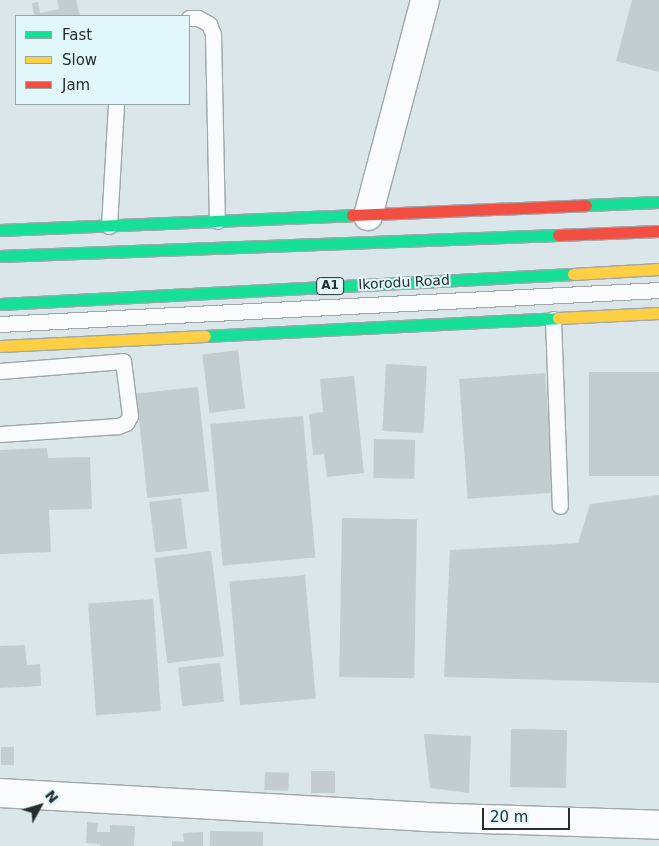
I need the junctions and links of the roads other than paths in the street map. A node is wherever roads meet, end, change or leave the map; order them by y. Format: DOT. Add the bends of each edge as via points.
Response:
graph roads {
  1 [pos="425,0"];
  2 [pos="190,18"];
  3 [pos="116,105"];
  4 [pos="659,202"];
  5 [pos="368,216"];
  6 [pos="217,222"];
  7 [pos="109,226"];
  8 [pos="0,230"];
  9 [pos="659,231"];
  10 [pos="189,235"];
  11 [pos="0,256"];
  12 [pos="659,269"];
  13 [pos="659,290"];
  14 [pos="0,304"];
  15 [pos="659,313"];
  16 [pos="553,319"];
  17 [pos="0,324"];
  18 [pos="119,340"];
  19 [pos="0,346"];
  20 [pos="123,361"];
  21 [pos="0,371"];
  22 [pos="0,434"];
  23 [pos="560,506"];
  24 [pos="0,793"];
  25 [pos="659,825"];
  1 -- 5 [label="street"];
  2 -- 6 [label="lane" via="209,24 213,34"];
  3 -- 7 [label="lane"];
  4 -- 5 [label="main road"];
  5 -- 6 [label="main road"];
  6 -- 10 [label="main road"];
  7 -- 8 [label="main road"];
  7 -- 10 [label="main road"];
  9 -- 10 [label="main road"];
  10 -- 11 [label="main road"];
  12 -- 14 [label="main road, Ikorodu Road / A1"];
  13 -- 17 [label="lane"];
  15 -- 16 [label="main road"];
  16 -- 18 [label="main road"];
  16 -- 23 [label="lane"];
  18 -- 19 [label="main road"];
  18 -- 20 [label="lane"];
  20 -- 21 [label="lane"];
  20 -- 22 [label="lane" via="130,416 126,423"];
  24 -- 25 [label="street" via="424,817"];
}
